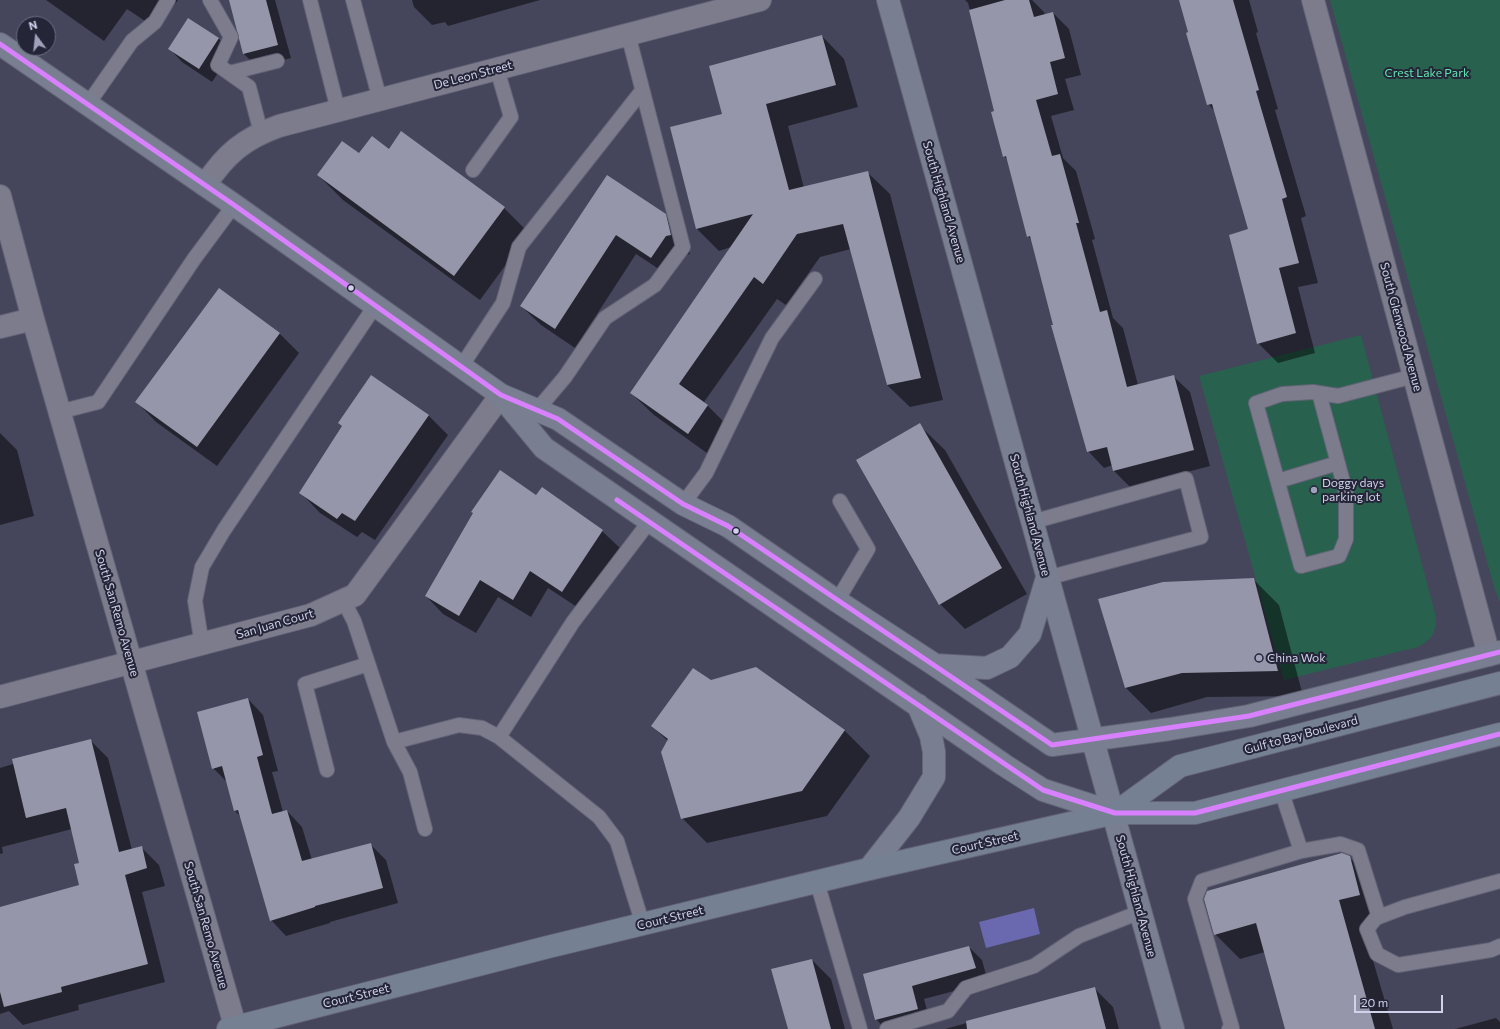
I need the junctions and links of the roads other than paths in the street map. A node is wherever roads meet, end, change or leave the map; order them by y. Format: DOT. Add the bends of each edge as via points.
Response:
graph roads {
  1 [pos="168,0"];
  2 [pos="210,0"];
  3 [pos="310,0"];
  4 [pos="353,0"];
  5 [pos="760,0"];
  6 [pos="888,0"];
  7 [pos="1313,0"];
  8 [pos="628,34"];
  9 [pos="0,44"];
  10 [pos="277,61"];
  11 [pos="497,69"];
  12 [pos="229,73"];
  13 [pos="641,92"];
  14 [pos="380,100"];
  15 [pos="88,104"];
  16 [pos="338,110"];
  17 [pos="261,133"];
  18 [pos="473,170"];
  19 [pos="205,185"];
  20 [pos="0,196"];
  21 [pos="234,205"];
  22 [pos="814,279"];
  23 [pos="375,306"];
  24 [pos="32,319"];
  25 [pos="0,327"];
  26 [pos="461,367"];
  27 [pos="1414,376"];
  28 [pos="1319,393"];
  29 [pos="501,396"];
  30 [pos="537,410"];
  31 [pos="59,412"];
  32 [pos="1338,463"];
  33 [pos="1278,481"];
  34 [pos="840,502"];
  35 [pos="683,504"];
  36 [pos="649,522"];
  37 [pos="1032,522"];
  38 [pos="1047,578"];
  39 [pos="343,600"];
  40 [pos="837,601"];
  41 [pos="202,644"];
  42 [pos="1495,653"];
  43 [pos="131,663"];
  44 [pos="368,664"];
  45 [pos="935,665"];
  46 [pos="1500,683"];
  47 [pos="0,697"];
  48 [pos="918,706"];
  49 [pos="1500,734"];
  50 [pos="499,737"];
  51 [pos="1094,739"];
  52 [pos="394,742"];
  53 [pos="327,770"];
  54 [pos="1282,790"];
  55 [pos="1114,814"];
  56 [pos="426,829"];
  57 [pos="1300,851"];
  58 [pos="869,869"];
  59 [pos="1500,881"];
  60 [pos="817,882"];
  61 [pos="1140,912"];
  62 [pos="1379,917"];
  63 [pos="642,925"];
  64 [pos="1500,946"];
  65 [pos="233,1028"];
  66 [pos="860,1029"];
  67 [pos="887,1029"];
  68 [pos="1173,1029"];
  69 [pos="1229,1029"];
  1 -- 15 [label="lane" via="155,22 132,41"];
  2 -- 12 [label="lane" via="231,37 218,65"];
  3 -- 16 [label="lane"];
  4 -- 14 [label="lane"];
  5 -- 8 [label="street, De Leon Street"];
  6 -- 37 [label="street, South Highland Avenue"];
  7 -- 27 [label="street, South Glenwood Avenue"];
  8 -- 11 [label="street, De Leon Street"];
  8 -- 13 [label="lane"];
  9 -- 15 [label="street"];
  10 -- 12 [label="lane"];
  11 -- 14 [label="street, De Leon Street"];
  11 -- 18 [label="lane" via="511,117"];
  12 -- 17 [label="lane" via="249,87"];
  13 -- 26 [label="lane" via="519,247 503,303"];
  13 -- 30 [label="lane" via="683,247 655,285 605,318 565,377"];
  14 -- 16 [label="street, De Leon Street"];
  15 -- 19 [label="street"];
  16 -- 17 [label="street, De Leon Street"];
  17 -- 19 [label="street, De Leon Street" via="235,148"];
  19 -- 21 [label="street"];
  20 -- 24 [label="street, South San Remo Avenue"];
  21 -- 23 [label="street"];
  21 -- 31 [label="lane" via="194,258 98,402"];
  22 -- 35 [label="lane" via="772,338 706,473"];
  23 -- 26 [label="street"];
  23 -- 41 [label="lane" via="224,530 202,567 195,601"];
  24 -- 25 [label="street"];
  24 -- 31 [label="street, South San Remo Avenue"];
  26 -- 29 [label="street"];
  27 -- 28 [label="lane" via="1338,396"];
  27 -- 42 [label="street, South Glenwood Avenue"];
  28 -- 32 [label="lane"];
  28 -- 33 [label="lane" via="1282,394 1256,402"];
  29 -- 30 [label="street"];
  29 -- 36 [label="street" via="544,448"];
  29 -- 39 [label="street, San Juan Court" via="355,595"];
  30 -- 35 [label="street" via="558,418"];
  31 -- 43 [label="street, South San Remo Avenue"];
  32 -- 33 [label="lane"];
  32 -- 33 [label="lane" via="1346,493 1346,539 1340,556 1301,566"];
  34 -- 40 [label="lane" via="868,549"];
  35 -- 40 [label="street" via="728,526"];
  36 -- 48 [label="street"];
  36 -- 50 [label="lane" via="573,622"];
  37 -- 38 [label="street, South Highland Avenue"];
  37 -- 38 [label="lane" via="1186,480 1201,538"];
  38 -- 45 [label="street" via="1030,634 1010,657 987,668"];
  38 -- 51 [label="street, South Highland Avenue"];
  39 -- 41 [label="street, San Juan Court" via="311,615"];
  39 -- 44 [label="lane" via="354,621"];
  40 -- 45 [label="street"];
  41 -- 43 [label="street, San Juan Court"];
  42 -- 51 [label="street" via="1249,716"];
  43 -- 47 [label="street, San Juan Court"];
  43 -- 65 [label="street, South San Remo Avenue"];
  44 -- 52 [label="lane"];
  44 -- 53 [label="lane" via="305,684"];
  45 -- 51 [label="street" via="1052,745"];
  46 -- 55 [label="main road, Gulf to Bay Boulevard" via="1180,766"];
  48 -- 55 [label="street" via="1043,790"];
  48 -- 58 [label="street" via="934,752 934,777 910,818"];
  49 -- 54 [label="main road"];
  50 -- 52 [label="lane" via="482,728 459,724"];
  50 -- 63 [label="lane" via="599,817 617,842"];
  51 -- 55 [label="street, South Highland Avenue"];
  52 -- 56 [label="lane" via="410,772"];
  54 -- 55 [label="main road" via="1195,813"];
  54 -- 57 [label="lane"];
  55 -- 58 [label="main road, Court Street"];
  55 -- 61 [label="street, South Highland Avenue"];
  57 -- 62 [label="lane" via="1341,844 1358,850"];
  57 -- 69 [label="lane" via="1202,881 1195,899 1232,1028"];
  58 -- 60 [label="main road, Court Street"];
  59 -- 62 [label="lane" via="1405,906"];
  60 -- 63 [label="main road, Court Street"];
  60 -- 66 [label="lane"];
  61 -- 67 [label="lane" via="1079,936 1034,966 966,988 948,1011"];
  61 -- 68 [label="street, South Highland Avenue"];
  62 -- 64 [label="lane" via="1367,929 1377,954 1398,965 1490,950"];
  63 -- 65 [label="main road, Court Street"];
}
